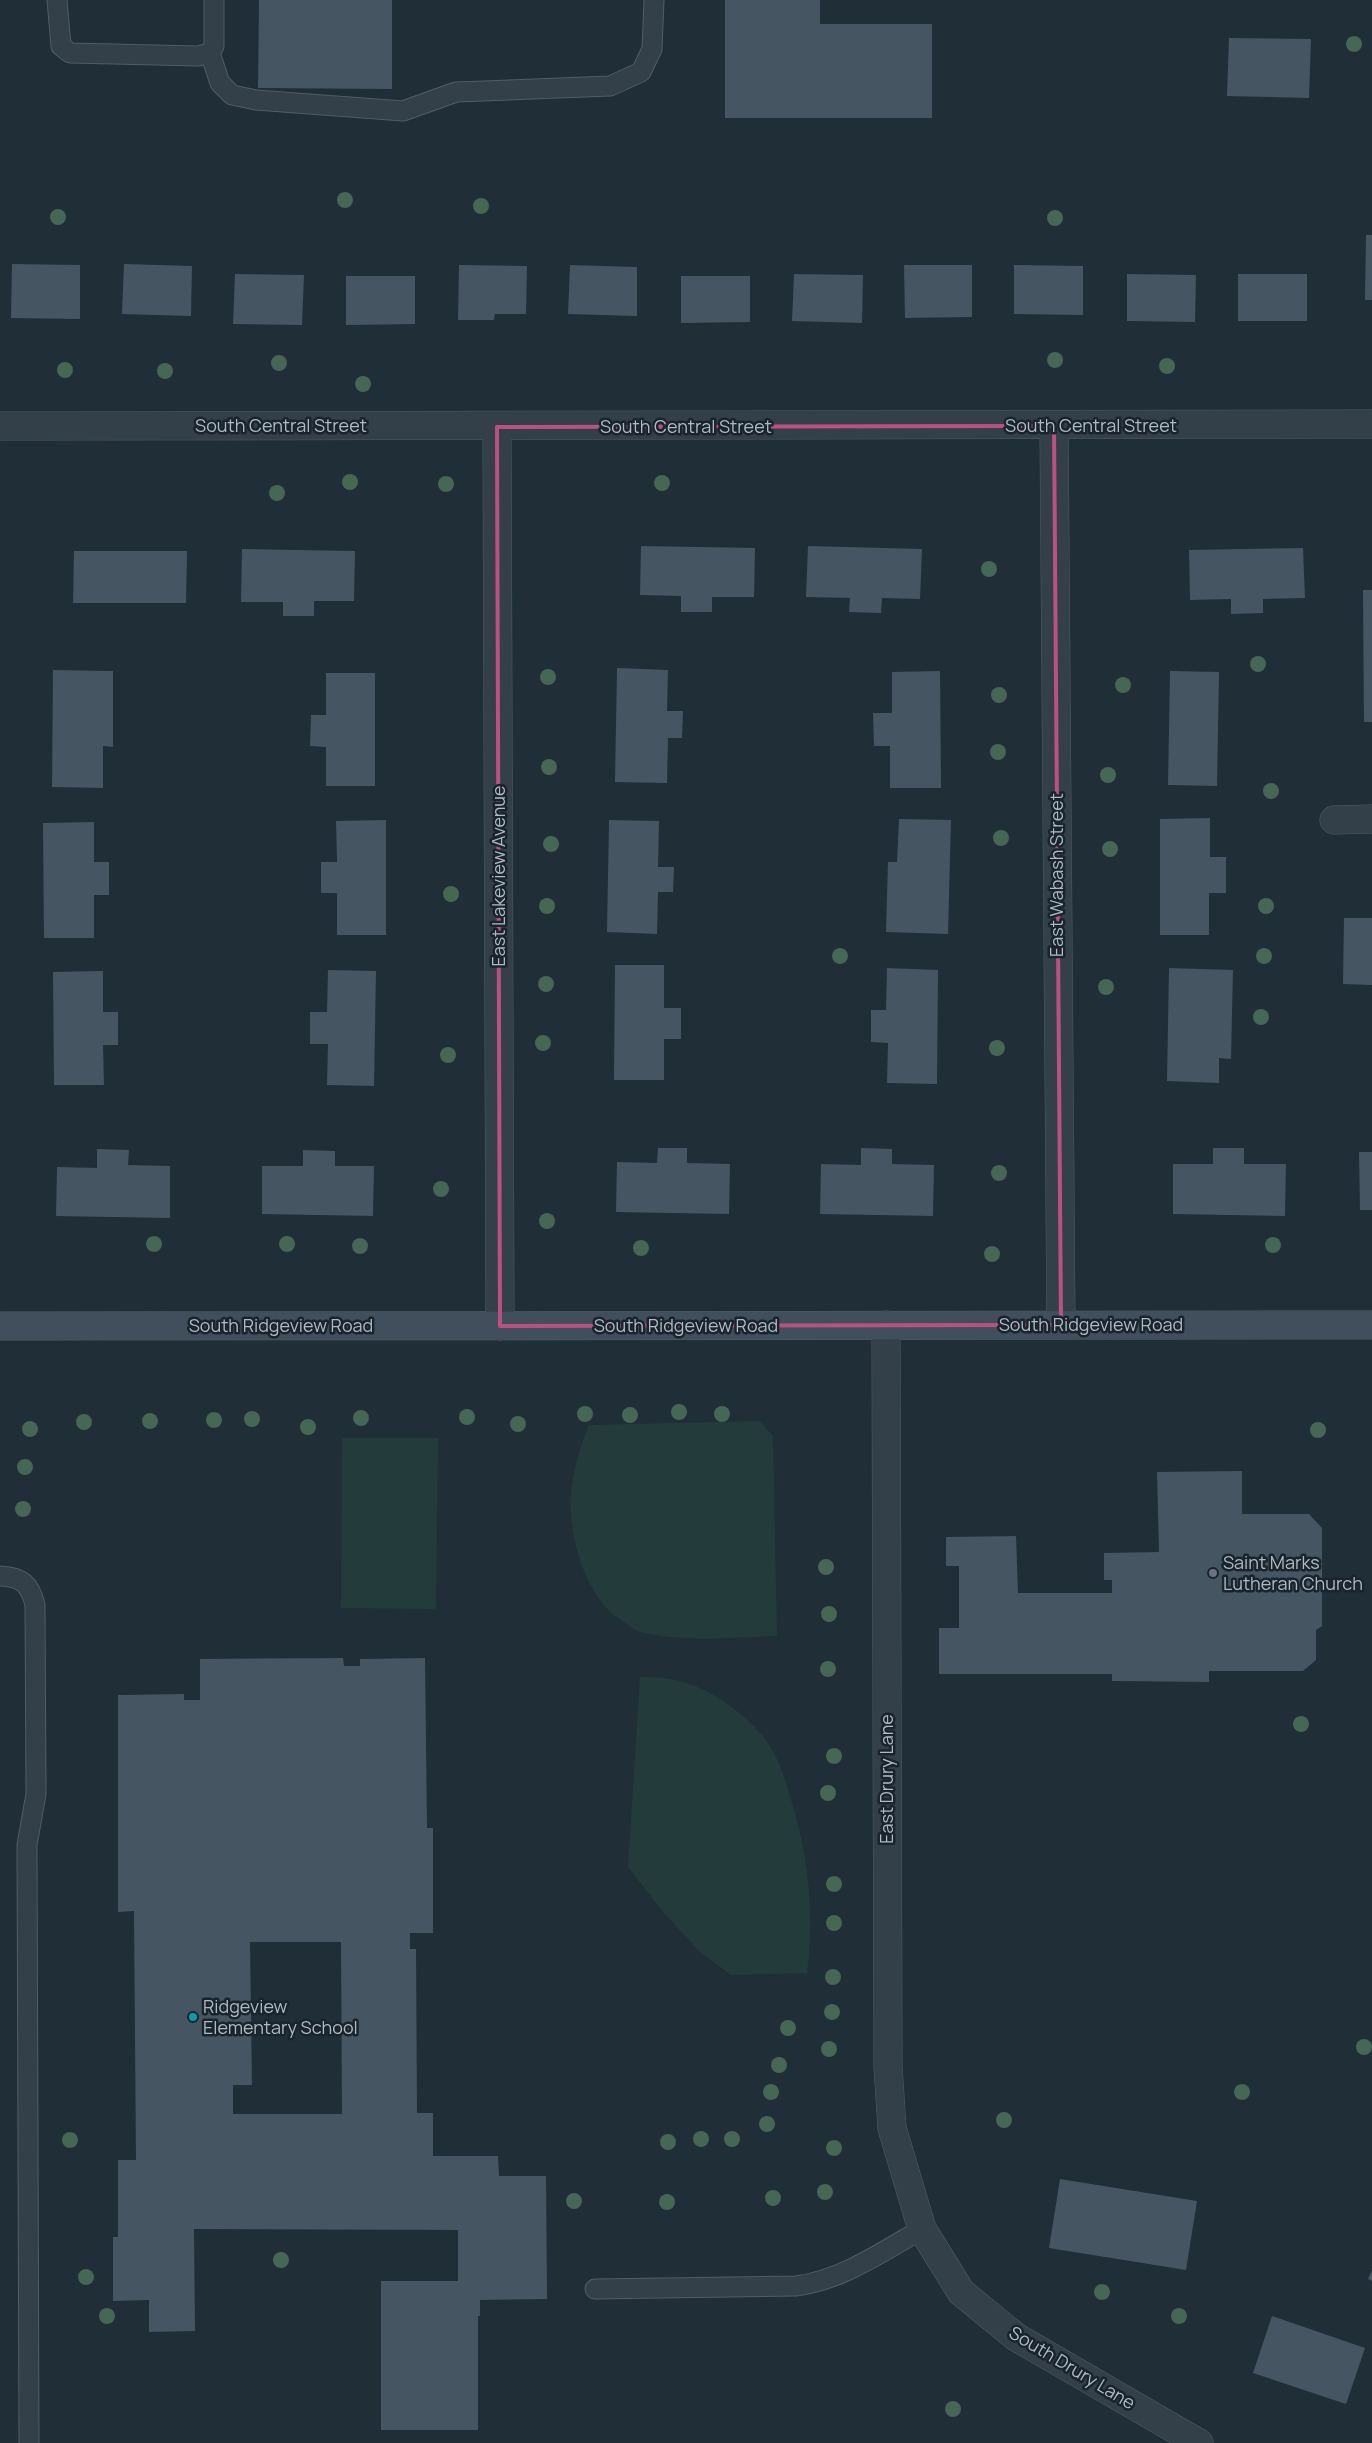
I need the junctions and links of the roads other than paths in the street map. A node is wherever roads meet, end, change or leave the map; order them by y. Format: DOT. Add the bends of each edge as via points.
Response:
graph roads {
  1 [pos="57,0"];
  2 [pos="214,0"];
  3 [pos="654,0"];
  4 [pos="210,53"];
  5 [pos="1372,424"];
  6 [pos="0,426"];
  7 [pos="1054,426"];
  8 [pos="497,427"];
  9 [pos="1372,819"];
  10 [pos="1334,820"];
  11 [pos="1061,1324"];
  12 [pos="886,1325"];
  13 [pos="1372,1325"];
  14 [pos="0,1326"];
  15 [pos="500,1326"];
  16 [pos="0,1576"];
  17 [pos="922,2229"];
  18 [pos="595,2289"];
  19 [pos="30,2443"];
  20 [pos="1199,2443"];
  1 -- 4 [label="lane" via="61,46 70,53 198,56"];
  2 -- 4 [label="lane" via="214,46"];
  3 -- 4 [label="lane" via="652,49 641,72 610,86 456,92 403,111 256,100 232,95 220,83"];
  5 -- 7 [label="street, South Central Street"];
  6 -- 8 [label="street, South Central Street"];
  7 -- 8 [label="street, South Central Street"];
  7 -- 11 [label="street, East Wabash Street"];
  8 -- 15 [label="street, East Lakeview Avenue"];
  9 -- 10 [label="street"];
  11 -- 12 [label="main road, South Ridgeview Road"];
  11 -- 13 [label="main road, South Ridgeview Road"];
  12 -- 15 [label="main road, South Ridgeview Road"];
  12 -- 17 [label="street, East Drury Lane" via="888,2066 892,2128"];
  14 -- 15 [label="main road, South Ridgeview Road"];
  16 -- 19 [label="lane" via="14,1577 31,1589 35,1605 36,1794 27,1845"];
  17 -- 18 [label="lane" via="869,2260 819,2283"];
  17 -- 20 [label="street, South Drury Lane" via="962,2292 1016,2337"];
}
